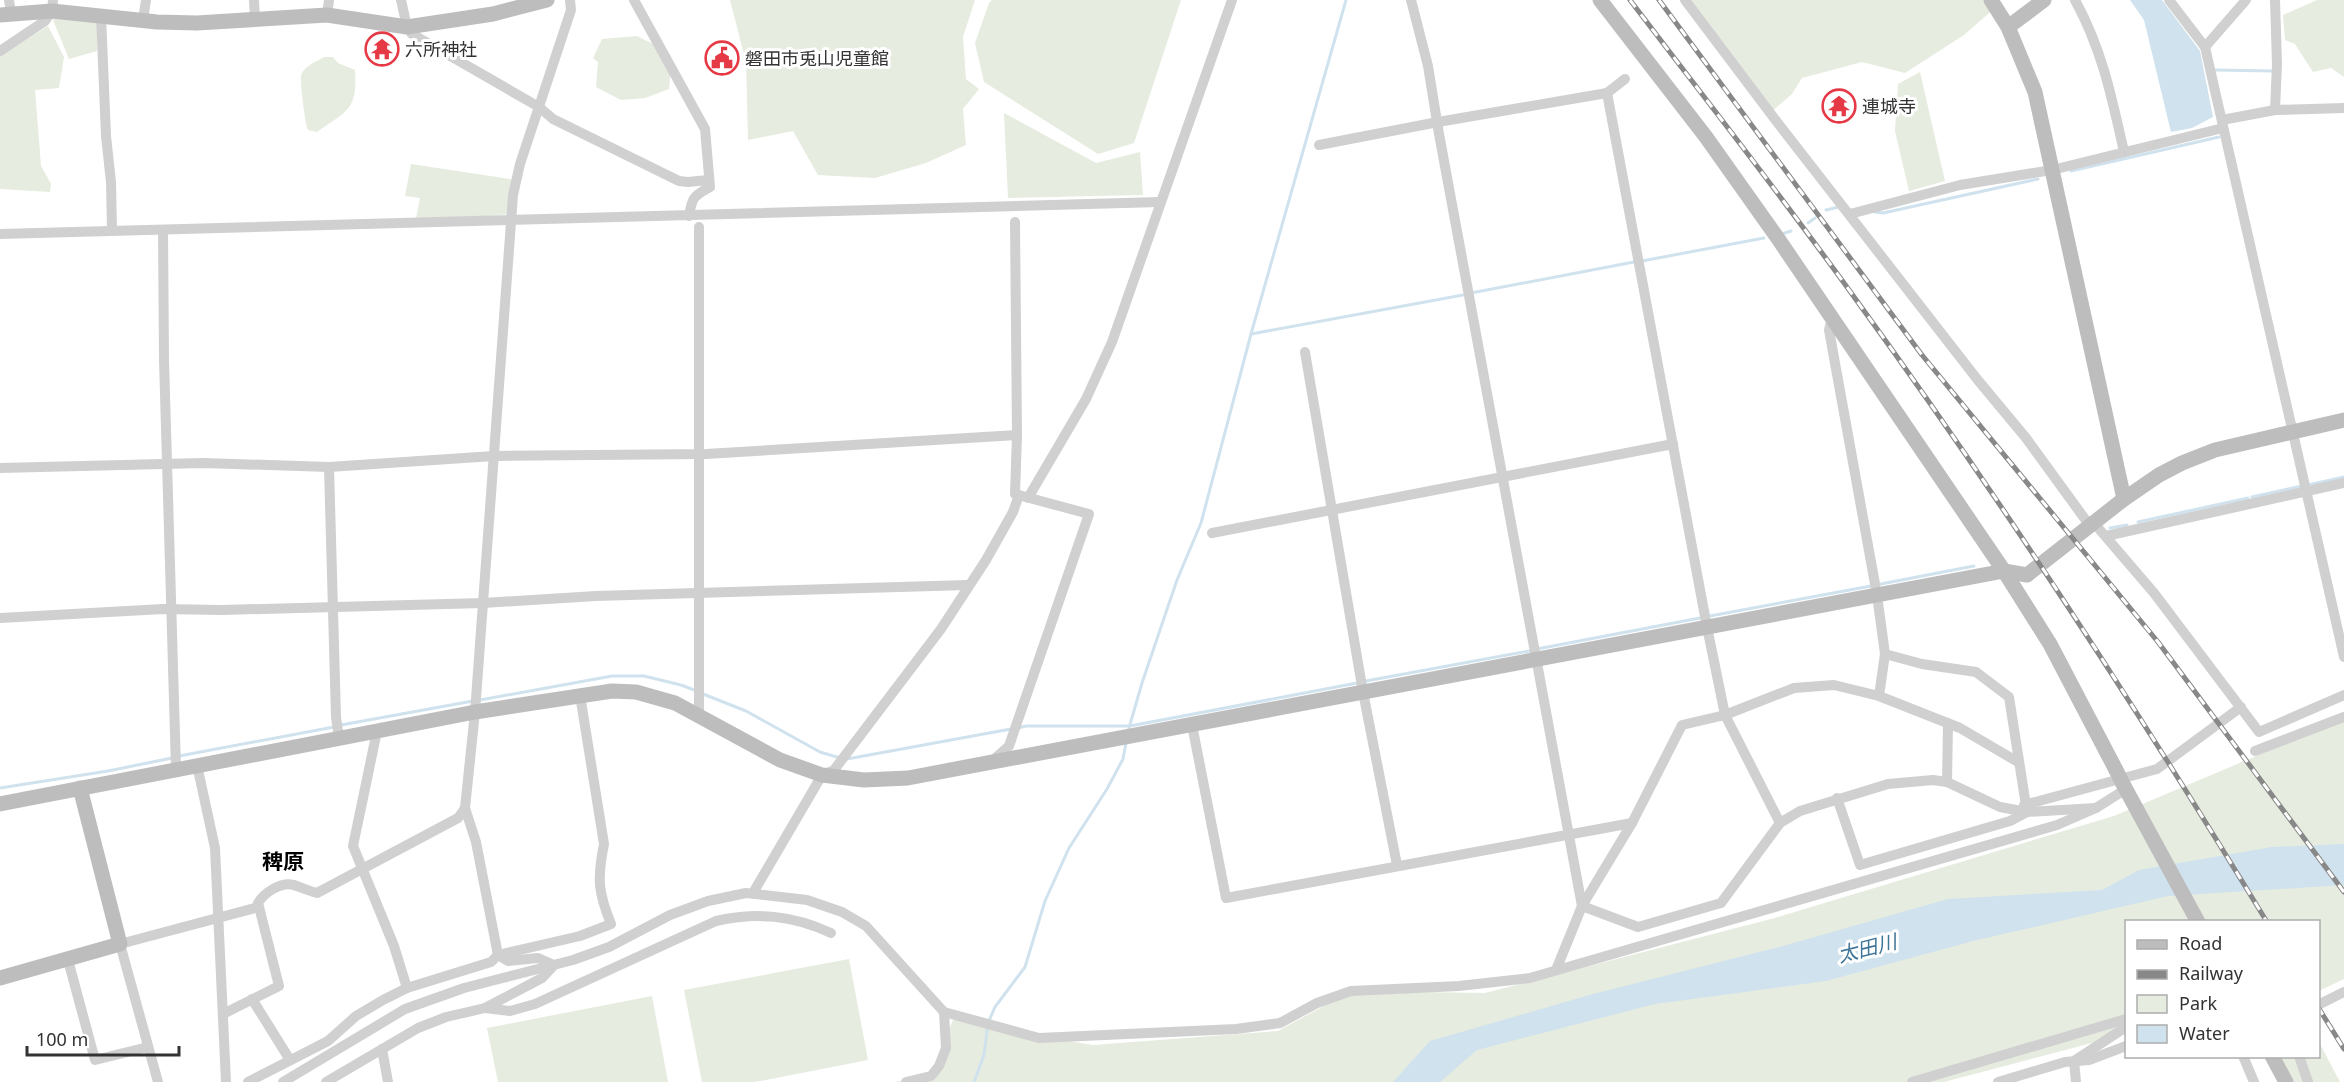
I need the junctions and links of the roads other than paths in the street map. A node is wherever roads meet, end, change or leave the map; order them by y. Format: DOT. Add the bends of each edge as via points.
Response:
graph roads {
  1 [pos="146,0"];
  2 [pos="254,0"];
  3 [pos="401,0"];
  4 [pos="548,0"];
  5 [pos="570,0"];
  6 [pos="634,0"];
  7 [pos="1232,0"];
  8 [pos="1411,0"];
  9 [pos="1600,0"];
  10 [pos="1685,0"];
  11 [pos="1991,0"];
  12 [pos="2044,0"];
  13 [pos="2075,0"];
  14 [pos="2169,0"];
  15 [pos="2246,0"];
  16 [pos="2275,0"];
  17 [pos="53,5"];
  18 [pos="328,8"];
  19 [pos="7,9"];
  20 [pos="101,15"];
  21 [pos="255,19"];
  22 [pos="143,20"];
  23 [pos="407,27"];
  24 [pos="2008,27"];
  25 [pos="2205,47"];
  26 [pos="0,51"];
  27 [pos="1626,79"];
  28 [pos="1606,93"];
  29 [pos="539,107"];
  30 [pos="2344,108"];
  31 [pos="2275,110"];
  32 [pos="1437,122"];
  33 [pos="2223,124"];
  34 [pos="1320,146"];
  35 [pos="2124,152"];
  36 [pos="2052,170"];
  37 [pos="708,180"];
  38 [pos="1160,202"];
  39 [pos="1850,214"];
  40 [pos="689,216"];
  41 [pos="512,221"];
  42 [pos="1015,222"];
  43 [pos="699,227"];
  44 [pos="163,230"];
  45 [pos="112,231"];
  46 [pos="0,234"];
  47 [pos="1832,318"];
  48 [pos="1305,351"];
  49 [pos="2344,420"];
  50 [pos="2293,431"];
  51 [pos="1017,435"];
  52 [pos="1673,444"];
  53 [pos="699,454"];
  54 [pos="494,456"];
  55 [pos="168,464"];
  56 [pos="329,467"];
  57 [pos="0,468"];
  58 [pos="1502,476"];
  59 [pos="2344,483"];
  60 [pos="2306,491"];
  61 [pos="1024,496"];
  62 [pos="2124,499"];
  63 [pos="1332,508"];
  64 [pos="2092,524"];
  65 [pos="1212,533"];
  66 [pos="2106,536"];
  67 [pos="2004,571"];
  68 [pos="2027,575"];
  69 [pos="968,585"];
  70 [pos="700,594"];
  71 [pos="1877,595"];
  72 [pos="483,603"];
  73 [pos="2023,604"];
  74 [pos="332,606"];
  75 [pos="171,609"];
  76 [pos="0,618"];
  77 [pos="1707,627"];
  78 [pos="1884,654"];
  79 [pos="2344,657"];
  80 [pos="1536,659"];
  81 [pos="1363,692"];
  82 [pos="580,694"];
  83 [pos="2344,695"];
  84 [pos="1879,696"];
  85 [pos="2241,707"];
  86 [pos="476,712"];
  87 [pos="699,716"];
  88 [pos="1725,716"];
  89 [pos="2344,717"];
  90 [pos="1948,723"];
  91 [pos="1192,725"];
  92 [pos="377,731"];
  93 [pos="339,738"];
  94 [pos="2255,751"];
  95 [pos="2018,762"];
  96 [pos="991,763"];
  97 [pos="197,765"];
  98 [pos="176,769"];
  99 [pos="822,775"];
  100 [pos="2122,781"];
  101 [pos="1947,782"];
  102 [pos="80,788"];
  103 [pos="1837,798"];
  104 [pos="0,804"];
  105 [pos="465,808"];
  106 [pos="2026,808"];
  107 [pos="2096,808"];
  108 [pos="1632,823"];
  109 [pos="1780,824"];
  110 [pos="1568,834"];
  111 [pos="1397,866"];
  112 [pos="362,869"];
  113 [pos="753,893"];
  114 [pos="1582,906"];
  115 [pos="259,907"];
  116 [pos="218,918"];
  117 [pos="2197,920"];
  118 [pos="831,933"];
  119 [pos="120,944"];
  120 [pos="498,955"];
  121 [pos="68,960"];
  122 [pos="554,965"];
  123 [pos="1556,970"];
  124 [pos="0,978"];
  125 [pos="407,988"];
  126 [pos="2344,992"];
  127 [pos="252,999"];
  128 [pos="2320,1004"];
  129 [pos="484,1008"];
  130 [pos="944,1012"];
  131 [pos="223,1014"];
  132 [pos="2125,1020"];
  133 [pos="2125,1028"];
  134 [pos="148,1047"];
  135 [pos="2125,1047"];
  136 [pos="382,1049"];
  137 [pos="2243,1058"];
  138 [pos="2273,1058"];
  139 [pos="2300,1058"];
  140 [pos="290,1060"];
  141 [pos="2074,1061"];
  142 [pos="158,1082"];
  143 [pos="226,1082"];
  144 [pos="248,1082"];
  145 [pos="283,1082"];
  146 [pos="326,1082"];
  147 [pos="388,1082"];
  148 [pos="906,1082"];
  149 [pos="1912,1082"];
  150 [pos="1998,1082"];
  151 [pos="2076,1082"];
  152 [pos="2254,1082"];
  153 [pos="2286,1082"];
  154 [pos="2308,1082"];
  1 -- 22 [label="street"];
  2 -- 21 [label="street"];
  3 -- 23 [label="street"];
  4 -- 23 [label="street" via="493,14"];
  5 -- 29 [label="street" via="572,10"];
  6 -- 37 [label="street" via="705,129"];
  7 -- 38 [label="street"];
  8 -- 32 [label="street"];
  9 -- 47 [label="street" via="1706,137"];
  10 -- 39 [label="street"];
  11 -- 24 [label="street"];
  12 -- 24 [label="street"];
  13 -- 35 [label="street" via="2106,70"];
  14 -- 25 [label="street"];
  15 -- 25 [label="street"];
  16 -- 31 [label="street"];
  17 -- 19 [label="street"];
  17 -- 20 [label="street"];
  17 -- 26 [label="street" via="45,21"];
  18 -- 21 [label="street"];
  18 -- 23 [label="street"];
  20 -- 22 [label="street"];
  20 -- 45 [label="street"];
  21 -- 22 [label="street" via="197,23"];
  23 -- 29 [label="street" via="412,34"];
  24 -- 36 [label="street" via="2036,92"];
  25 -- 33 [label="street"];
  27 -- 28 [label="street"];
  28 -- 32 [label="street"];
  28 -- 52 [label="street"];
  29 -- 37 [label="street" via="553,119 679,181"];
  29 -- 41 [label="street" via="520,164"];
  30 -- 31 [label="street"];
  31 -- 33 [label="street"];
  32 -- 34 [label="street"];
  32 -- 58 [label="street"];
  33 -- 35 [label="street"];
  33 -- 50 [label="street"];
  35 -- 36 [label="street"];
  36 -- 39 [label="street" via="1960,185"];
  36 -- 62 [label="street"];
  37 -- 40 [label="street" via="710,187 692,200"];
  38 -- 40 [label="street"];
  38 -- 61 [label="street" via="1112,342 1086,399"];
  39 -- 64 [label="street"];
  40 -- 41 [label="street"];
  41 -- 44 [label="street"];
  41 -- 54 [label="street"];
  42 -- 51 [label="street"];
  43 -- 53 [label="street"];
  44 -- 45 [label="street"];
  44 -- 55 [label="street"];
  45 -- 46 [label="street"];
  47 -- 67 [label="street"];
  47 -- 71 [label="street" via="1829,330"];
  48 -- 63 [label="street"];
  49 -- 50 [label="street"];
  50 -- 60 [label="street"];
  50 -- 62 [label="street" via="2198,456 2159,475"];
  51 -- 53 [label="street"];
  51 -- 61 [label="street" via="1015,494"];
  52 -- 58 [label="street"];
  52 -- 77 [label="street"];
  53 -- 54 [label="street"];
  53 -- 70 [label="street"];
  54 -- 56 [label="street"];
  54 -- 72 [label="street"];
  55 -- 56 [label="street"];
  55 -- 57 [label="street"];
  55 -- 75 [label="street"];
  56 -- 74 [label="street"];
  58 -- 63 [label="street"];
  58 -- 80 [label="street"];
  59 -- 60 [label="street"];
  60 -- 66 [label="street"];
  60 -- 79 [label="street"];
  61 -- 69 [label="street"];
  61 -- 96 [label="street" via="1089,514 1009,746"];
  62 -- 64 [label="street"];
  63 -- 65 [label="street"];
  63 -- 81 [label="street"];
  64 -- 66 [label="street"];
  64 -- 68 [label="street"];
  66 -- 85 [label="street"];
  67 -- 68 [label="street"];
  67 -- 71 [label="street"];
  67 -- 73 [label="street"];
  68 -- 73 [label="street"];
  69 -- 70 [label="street"];
  69 -- 99 [label="street" via="900,685 834,770"];
  70 -- 72 [label="street"];
  70 -- 87 [label="street"];
  71 -- 77 [label="street"];
  71 -- 78 [label="street"];
  72 -- 74 [label="street"];
  72 -- 86 [label="street"];
  73 -- 100 [label="street" via="2050,644"];
  74 -- 75 [label="street"];
  74 -- 93 [label="street"];
  75 -- 76 [label="street"];
  75 -- 98 [label="street"];
  77 -- 80 [label="street"];
  77 -- 88 [label="street"];
  78 -- 84 [label="street"];
  78 -- 95 [label="street" via="1976,672 2009,697"];
  80 -- 81 [label="street"];
  80 -- 110 [label="street"];
  81 -- 91 [label="street"];
  81 -- 111 [label="street"];
  82 -- 86 [label="street"];
  82 -- 87 [label="street" via="636,692 675,703"];
  82 -- 120 [label="street" via="604,844 600,895 611,924 580,936"];
  83 -- 85 [label="street" via="2259,732"];
  84 -- 88 [label="street" via="1834,685 1794,688"];
  84 -- 90 [label="street"];
  85 -- 106 [label="street" via="2157,769"];
  86 -- 92 [label="street"];
  86 -- 105 [label="street"];
  87 -- 99 [label="street" via="780,760"];
  88 -- 108 [label="street" via="1682,725"];
  88 -- 109 [label="street"];
  89 -- 94 [label="street"];
  90 -- 95 [label="street"];
  90 -- 101 [label="street"];
  91 -- 96 [label="street"];
  91 -- 111 [label="street" via="1226,898"];
  92 -- 93 [label="street"];
  92 -- 112 [label="street" via="353,846"];
  93 -- 97 [label="street"];
  95 -- 106 [label="street"];
  96 -- 99 [label="street" via="884,780"];
  97 -- 98 [label="street"];
  97 -- 116 [label="street" via="215,848"];
  98 -- 102 [label="street"];
  99 -- 113 [label="street"];
  100 -- 107 [label="street"];
  100 -- 117 [label="street"];
  101 -- 103 [label="street" via="1888,784"];
  101 -- 106 [label="street" via="2000,807"];
  102 -- 104 [label="street"];
  102 -- 119 [label="street"];
  103 -- 106 [label="street" via="1860,865 2010,820"];
  103 -- 109 [label="street" via="1800,811"];
  105 -- 112 [label="street" via="458,818"];
  105 -- 120 [label="street" via="476,842"];
  106 -- 107 [label="street"];
  107 -- 123 [label="street" via="2057,825"];
  108 -- 110 [label="street"];
  108 -- 114 [label="street"];
  109 -- 114 [label="street" via="1721,903 1638,927"];
  110 -- 111 [label="street"];
  110 -- 114 [label="street"];
  112 -- 115 [label="street" via="317,893 291,884 279,887 263,894"];
  112 -- 125 [label="street"];
  113 -- 122 [label="street" via="670,915 609,947"];
  113 -- 130 [label="street" via="807,900 842,912 866,926"];
  114 -- 123 [label="street"];
  115 -- 116 [label="street"];
  115 -- 127 [label="street" via="279,986"];
  116 -- 119 [label="street"];
  116 -- 131 [label="street"];
  118 -- 129 [label="street" via="809,922 778,917 742,916 716,921 535,1004 510,1011"];
  119 -- 121 [label="street"];
  119 -- 134 [label="street"];
  120 -- 122 [label="street" via="508,961 538,958"];
  120 -- 125 [label="street" via="491,962"];
  121 -- 124 [label="street"];
  121 -- 134 [label="street" via="94,1060"];
  122 -- 129 [label="street" via="542,978"];
  122 -- 145 [label="street" via="464,988 405,1010"];
  123 -- 130 [label="street" via="1494,982 1351,991 1317,1003 1280,1023 1236,1029 1040,1038"];
  125 -- 140 [label="street" via="356,1016 328,1041"];
  126 -- 128 [label="street"];
  127 -- 131 [label="street"];
  127 -- 140 [label="street"];
  129 -- 136 [label="street" via="418,1028"];
  130 -- 148 [label="street" via="946,1048 939,1066 931,1076"];
  131 -- 143 [label="street"];
  132 -- 149 [label="street"];
  133 -- 141 [label="street"];
  134 -- 142 [label="street"];
  135 -- 141 [label="street" via="2089,1060"];
  136 -- 146 [label="street"];
  136 -- 147 [label="street"];
  137 -- 152 [label="street"];
  138 -- 153 [label="street"];
  139 -- 154 [label="street"];
  140 -- 144 [label="street"];
  141 -- 150 [label="street"];
  141 -- 151 [label="street"];
}
